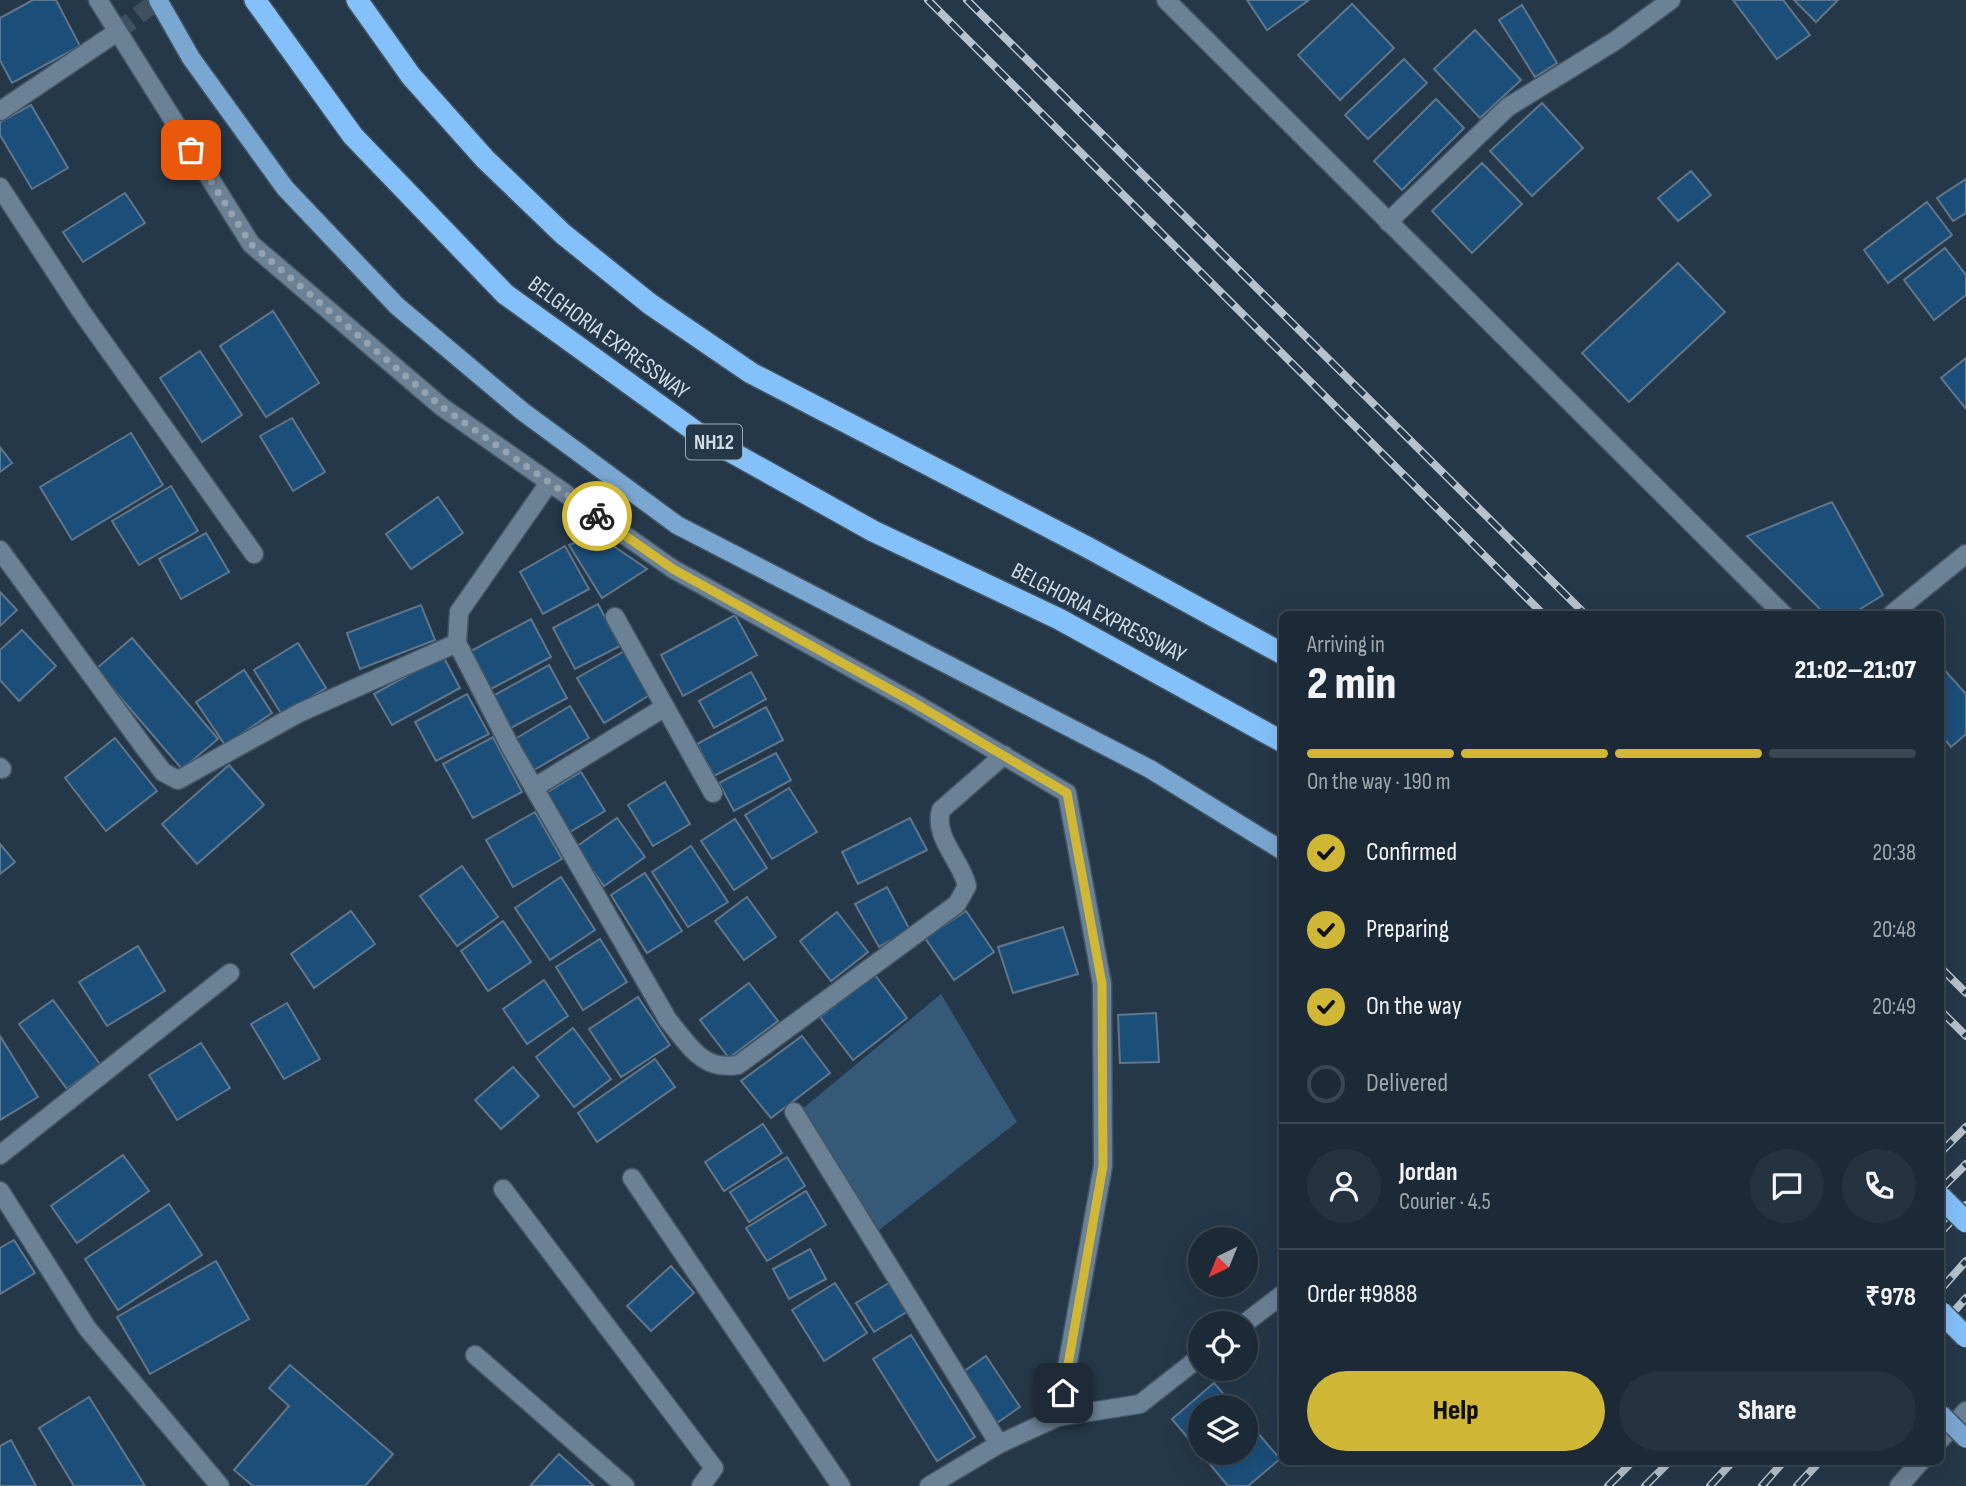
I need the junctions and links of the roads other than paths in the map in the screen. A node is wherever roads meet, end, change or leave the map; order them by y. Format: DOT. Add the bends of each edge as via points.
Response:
graph roads {
  1 [pos="98,0"];
  2 [pos="158,0"];
  3 [pos="255,0"];
  4 [pos="357,0"];
  5 [pos="1166,0"];
  6 [pos="1671,0"];
  7 [pos="117,32"];
  8 [pos="0,111"];
  9 [pos="0,187"];
  10 [pos="1388,222"];
  11 [pos="549,483"];
  12 [pos="0,550"];
  13 [pos="254,554"];
  14 [pos="1966,554"];
  15 [pos="1780,611"];
  16 [pos="1896,611"];
  17 [pos="615,617"];
  18 [pos="457,643"];
  19 [pos="1279,652"];
  20 [pos="665,706"];
  21 [pos="1279,740"];
  22 [pos="1003,755"];
  23 [pos="535,787"];
  24 [pos="713,793"];
  25 [pos="1279,849"];
  26 [pos="230,973"];
  27 [pos="794,1112"];
  28 [pos="0,1155"];
  29 [pos="632,1178"];
  30 [pos="503,1189"];
  31 [pos="0,1191"];
  32 [pos="1944,1200"];
  33 [pos="1966,1222"];
  34 [pos="1279,1297"];
  35 [pos="1258,1313"];
  36 [pos="1944,1314"];
  37 [pos="1966,1337"];
  38 [pos="475,1355"];
  39 [pos="1188,1366"];
  40 [pos="1966,1411"];
  41 [pos="1058,1417"];
  42 [pos="1944,1417"];
  43 [pos="1944,1436"];
  44 [pos="1966,1438"];
  45 [pos="999,1444"];
  46 [pos="1917,1465"];
  47 [pos="220,1486"];
  48 [pos="625,1486"];
  49 [pos="701,1486"];
  50 [pos="841,1486"];
  51 [pos="929,1486"];
  52 [pos="1899,1486"];
  1 -- 7 [label="street"];
  2 -- 25 [label="main road" via="191,58 285,188 397,306 522,411 677,525 1150,769"];
  3 -- 21 [label="highway, BELGHORIA EXPRESSWAY / NH12" via="353,136 505,294 688,426 873,531 1059,619"];
  4 -- 19 [label="highway" via="411,76 485,159 563,234 650,304 751,373"];
  5 -- 10 [label="street"];
  6 -- 10 [label="street" via="1615,41 1508,107"];
  7 -- 8 [label="street"];
  7 -- 11 [label="street" via="251,244 442,407"];
  9 -- 13 [label="street" via="81,311"];
  10 -- 15 [label="street"];
  11 -- 18 [label="street" via="459,612"];
  11 -- 22 [label="street" via="673,569"];
  12 -- 18 [label="street" via="163,772 178,780 299,713"];
  14 -- 16 [label="street"];
  17 -- 20 [label="street"];
  18 -- 23 [label="street"];
  20 -- 23 [label="street"];
  20 -- 24 [label="street"];
  22 -- 23 [label="street" via="941,810 941,834 967,886 957,904 738,1065 719,1069 699,1057 668,1020"];
  22 -- 41 [label="street" via="1067,793 1102,984 1103,1166"];
  26 -- 28 [label="street"];
  27 -- 45 [label="street"];
  29 -- 50 [label="street"];
  30 -- 49 [label="street" via="714,1468"];
  31 -- 47 [label="street" via="87,1328"];
  32 -- 33 [label="highway, bridge"];
  34 -- 35 [label="street"];
  36 -- 37 [label="highway, bridge"];
  38 -- 48 [label="street"];
  39 -- 41 [label="street" via="1140,1404"];
  40 -- 43 [label="street"];
  41 -- 45 [label="street"];
  42 -- 44 [label="main road, bridge"];
  45 -- 51 [label="street"];
  46 -- 52 [label="street"];
}
